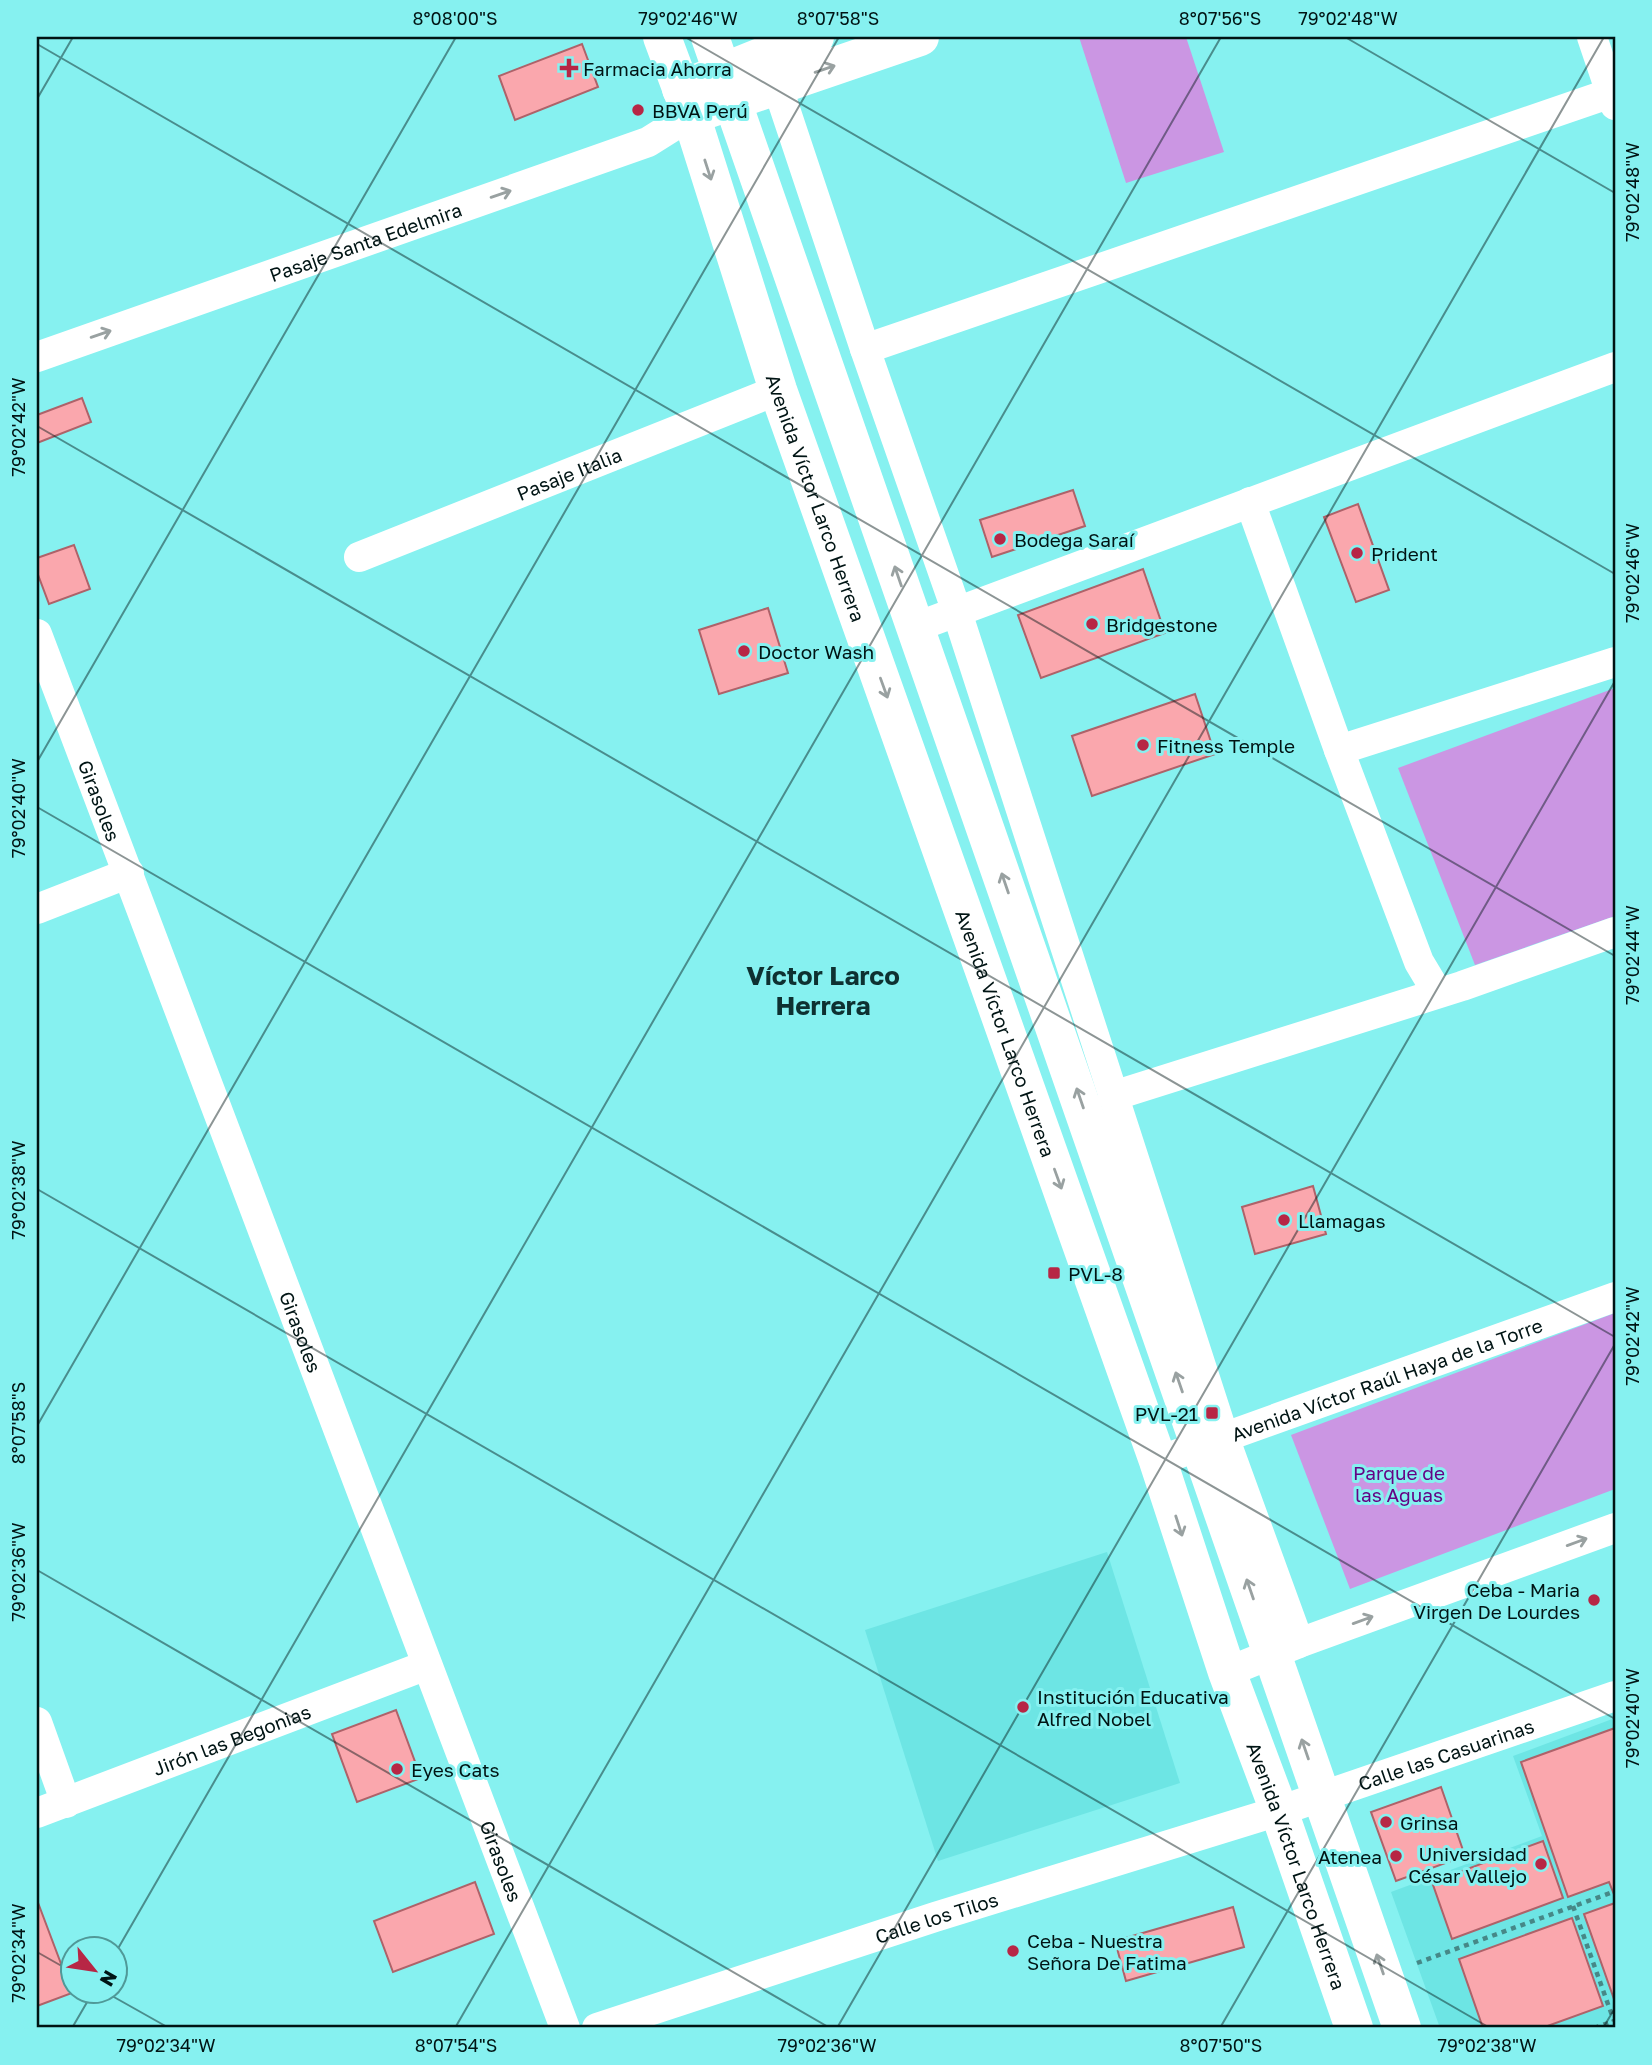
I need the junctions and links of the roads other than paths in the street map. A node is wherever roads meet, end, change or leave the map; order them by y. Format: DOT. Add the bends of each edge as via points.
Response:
graph roads {
  1 [pos="662,37"];
  2 [pos="710,37"];
  3 [pos="815,37"];
  4 [pos="920,37"];
  5 [pos="1592,37"];
  6 [pos="768,58"];
  7 [pos="729,87"];
  8 [pos="1613,99"];
  9 [pos="686,102"];
  10 [pos="865,349"];
  11 [pos="37,357"];
  12 [pos="1615,368"];
  13 [pos="778,390"];
  14 [pos="1250,502"];
  15 [pos="359,557"];
  16 [pos="957,612"];
  17 [pos="916,627"];
  18 [pos="37,634"];
  19 [pos="1615,662"];
  20 [pos="1339,750"];
  21 [pos="129,873"];
  22 [pos="37,909"];
  23 [pos="1615,932"];
  24 [pos="1437,992"];
  25 [pos="1113,1096"];
  26 [pos="1615,1297"];
  27 [pos="1213,1442"];
  28 [pos="1157,1461"];
  29 [pos="1615,1528"];
  30 [pos="1286,1648"];
  31 [pos="427,1665"];
  32 [pos="1227,1672"];
  33 [pos="1615,1696"];
  34 [pos="37,1722"];
  35 [pos="1322,1796"];
  36 [pos="66,1803"];
  37 [pos="1279,1811"];
  38 [pos="37,1814"];
  39 [pos="565,2028"];
  40 [pos="597,2028"];
  41 [pos="1354,2028"];
  42 [pos="1402,2028"];
  1 -- 9 [label="main road, Avenida Víctor Larco Herrera"];
  2 -- 7 [label="main road"];
  3 -- 6 [label="main road"];
  6 -- 4 [label="main road, one-way"];
  5 -- 8 [label="street"];
  6 -- 7 [label="main road"];
  6 -- 10 [label="street"];
  7 -- 9 [label="main road"];
  17 -- 7 [label="main road, one-way"];
  8 -- 10 [label="street"];
  11 -- 9 [label="street, Pasaje Santa Edelmira, one-way" via="648,142"];
  9 -- 13 [label="main road, Avenida Víctor Larco Herrera, one-way"];
  10 -- 16 [label="street"];
  12 -- 14 [label="street"];
  13 -- 15 [label="street, Pasaje Italia"];
  13 -- 28 [label="main road, Avenida Víctor Larco Herrera, one-way"];
  14 -- 16 [label="street"];
  14 -- 20 [label="street"];
  16 -- 17 [label="street"];
  16 -- 25 [label="street"];
  27 -- 17 [label="main road, one-way"];
  18 -- 21 [label="street, Girasoles"];
  19 -- 20 [label="street"];
  20 -- 24 [label="street" via="1419,961"];
  21 -- 22 [label="street"];
  21 -- 31 [label="street, Girasoles"];
  23 -- 24 [label="street"];
  24 -- 25 [label="street"];
  25 -- 27 [label="street"];
  26 -- 27 [label="street, Avenida Víctor Raúl Haya de la Torre"];
  27 -- 28 [label="street, Avenida Víctor Raúl Haya de la Torre"];
  27 -- 30 [label="main road"];
  28 -- 32 [label="main road, Avenida Víctor Larco Herrera, one-way"];
  30 -- 29 [label="street, one-way"];
  30 -- 32 [label="street"];
  35 -- 30 [label="main road, one-way"];
  31 -- 36 [label="street, Jirón las Begonias"];
  31 -- 39 [label="street, Girasoles"];
  32 -- 37 [label="main road, Avenida Víctor Larco Herrera"];
  33 -- 35 [label="street, Calle las Casuarinas"];
  34 -- 36 [label="street"];
  35 -- 37 [label="street, Calle las Casuarinas"];
  42 -- 35 [label="main road, one-way"];
  36 -- 38 [label="street, Jirón las Begonias"];
  37 -- 40 [label="street, Calle los Tilos"];
  37 -- 41 [label="main road, Avenida Víctor Larco Herrera"];
}
